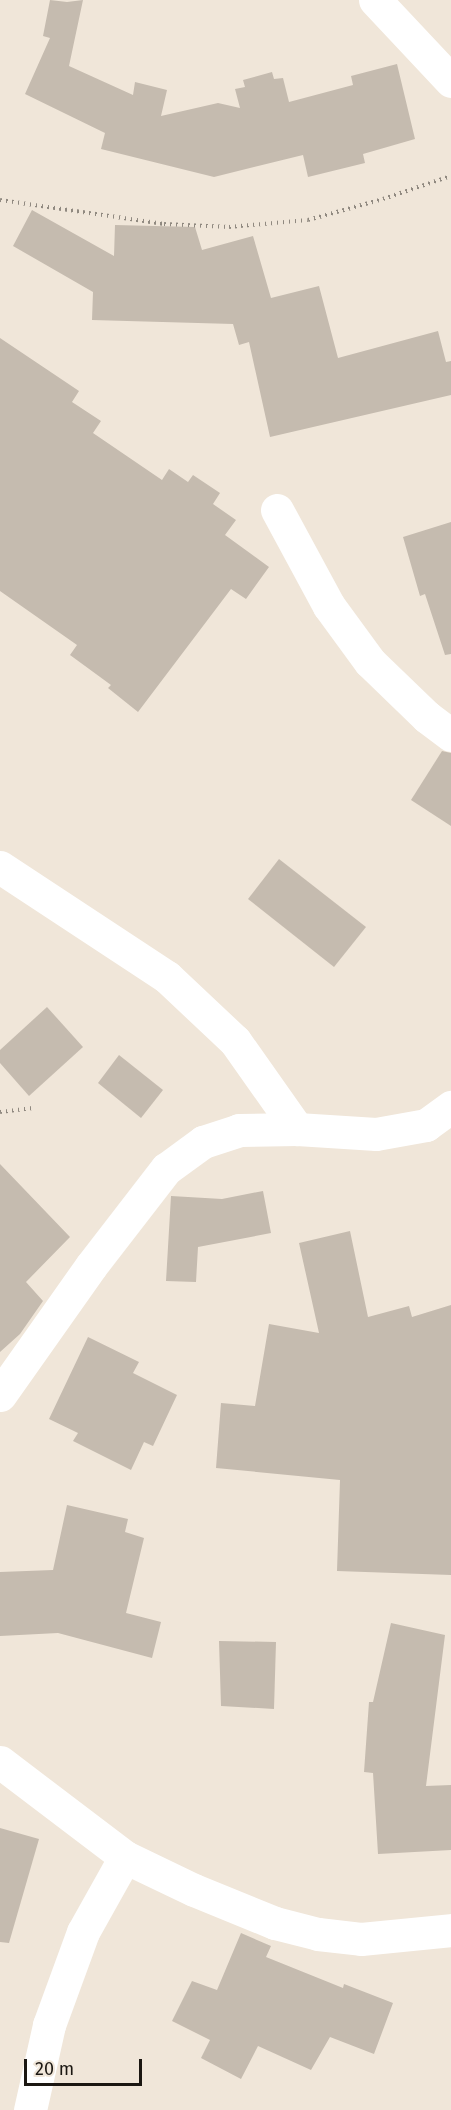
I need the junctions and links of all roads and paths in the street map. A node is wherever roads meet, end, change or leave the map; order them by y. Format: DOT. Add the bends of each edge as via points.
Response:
graph roads {
  1 [pos="375,0"];
  2 [pos="451,81"];
  3 [pos="451,176"];
  4 [pos="0,201"];
  5 [pos="277,510"];
  6 [pos="451,735"];
  7 [pos="0,867"];
  8 [pos="451,1107"];
  9 [pos="33,1108"];
  10 [pos="0,1112"];
  11 [pos="297,1129"];
  12 [pos="0,1395"];
  13 [pos="0,1762"];
  14 [pos="125,1857"];
  15 [pos="451,1930"];
  16 [pos="30,2110"];
  1 -- 2 [label="street"];
  3 -- 4 [label="path" via="308,219 229,227 164,224"];
  5 -- 6 [label="street" via="329,606 370,662"];
  7 -- 11 [label="street" via="167,977 235,1041"];
  8 -- 11 [label="street" via="426,1125 376,1134"];
  9 -- 10 [label="path"];
  11 -- 12 [label="street" via="239,1130 203,1142 166,1169 91,1266"];
  13 -- 14 [label="street"];
  14 -- 15 [label="street" via="194,1890 318,1934 361,1939"];
  14 -- 16 [label="street" via="82,1932 49,2025"];
}
